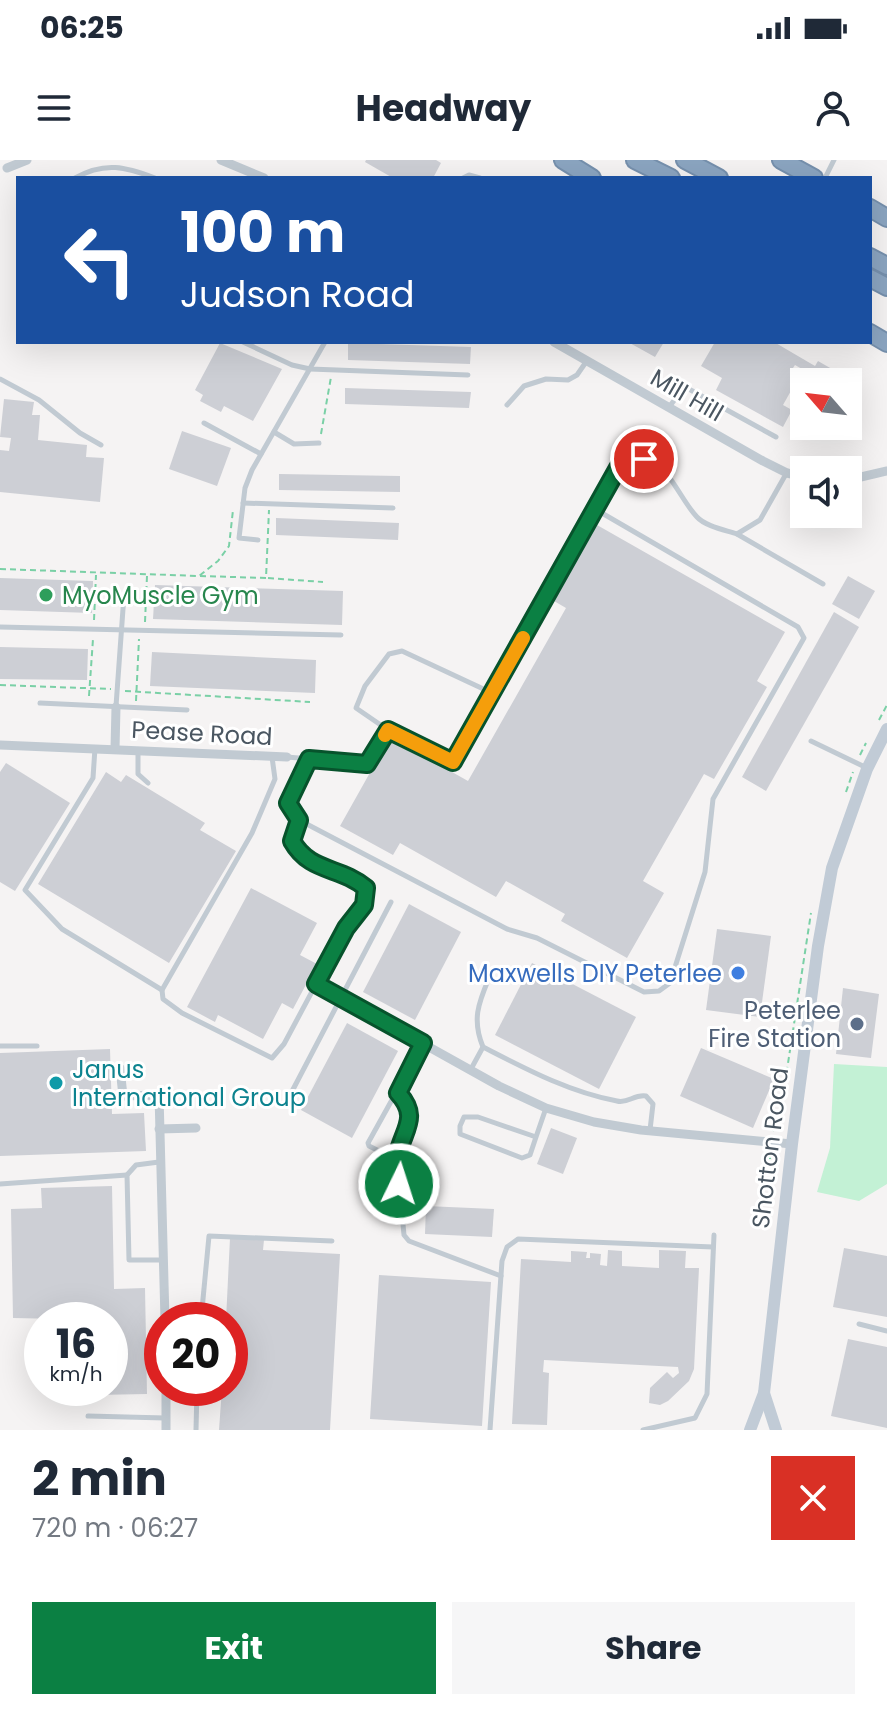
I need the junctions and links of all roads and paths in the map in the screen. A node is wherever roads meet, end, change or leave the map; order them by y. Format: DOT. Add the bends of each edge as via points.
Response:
graph roads {
  1 [pos="27,160"];
  2 [pos="221,160"];
  3 [pos="563,160"];
  4 [pos="635,160"];
  5 [pos="685,160"];
  6 [pos="781,160"];
  7 [pos="7,167"];
  8 [pos="78,176"];
  9 [pos="150,176"];
  10 [pos="259,176"];
  11 [pos="589,176"];
  12 [pos="667,176"];
  13 [pos="715,176"];
  14 [pos="810,176"];
  15 [pos="247,344"];
  16 [pos="324,344"];
  17 [pos="557,344"];
  18 [pos="587,361"];
  19 [pos="310,369"];
  20 [pos="333,369"];
  21 [pos="468,375"];
  22 [pos="0,379"];
  23 [pos="507,405"];
  24 [pos="668,407"];
  25 [pos="204,423"];
  26 [pos="274,432"];
  27 [pos="776,437"];
  28 [pos="319,443"];
  29 [pos="101,445"];
  30 [pos="261,454"];
  31 [pos="887,471"];
  32 [pos="787,473"];
  33 [pos="790,474"];
  34 [pos="862,477"];
  35 [pos="243,503"];
  36 [pos="270,504"];
  37 [pos="393,508"];
  38 [pos="595,509"];
  39 [pos="737,534"];
  40 [pos="258,540"];
  41 [pos="0,569"];
  42 [pos="96,574"];
  43 [pos="147,575"];
  44 [pos="199,576"];
  45 [pos="266,578"];
  46 [pos="323,582"];
  47 [pos="823,584"];
  48 [pos="124,595"];
  49 [pos="0,627"];
  50 [pos="93,629"];
  51 [pos="122,630"];
  52 [pos="142,630"];
  53 [pos="341,635"];
  54 [pos="0,685"];
  55 [pos="89,688"];
  56 [pos="117,689"];
  57 [pos="136,693"];
  58 [pos="492,693"];
  59 [pos="310,702"];
  60 [pos="40,703"];
  61 [pos="88,705"];
  62 [pos="116,707"];
  63 [pos="135,708"];
  64 [pos="187,710"];
  65 [pos="887,729"];
  66 [pos="388,730"];
  67 [pos="811,741"];
  68 [pos="0,745"];
  69 [pos="95,748"];
  70 [pos="115,749"];
  71 [pos="138,750"];
  72 [pos="272,756"];
  73 [pos="287,757"];
  74 [pos="309,759"];
  75 [pos="867,769"];
  76 [pos="148,783"];
  77 [pos="299,820"];
  78 [pos="391,902"];
  79 [pos="489,978"];
  80 [pos="316,984"];
  81 [pos="162,990"];
  82 [pos="341,999"];
  83 [pos="423,1043"];
  84 [pos="0,1046"];
  85 [pos="37,1046"];
  86 [pos="483,1047"];
  87 [pos="120,1068"];
  88 [pos="471,1070"];
  89 [pos="398,1093"];
  90 [pos="288,1099"];
  91 [pos="546,1108"];
  92 [pos="196,1128"];
  93 [pos="159,1129"];
  94 [pos="650,1131"];
  95 [pos="536,1137"];
  96 [pos="792,1144"];
  97 [pos="397,1160"];
  98 [pos="159,1162"];
  99 [pos="127,1175"];
  100 [pos="0,1184"];
  101 [pos="714,1235"];
  102 [pos="332,1241"];
  103 [pos="713,1247"];
  104 [pos="163,1260"];
  105 [pos="501,1276"];
  106 [pos="164,1302"];
  107 [pos="203,1302"];
  108 [pos="859,1324"];
  109 [pos="887,1331"];
  110 [pos="764,1393"];
  111 [pos="166,1406"];
  112 [pos="197,1406"];
  113 [pos="88,1416"];
  114 [pos="166,1418"];
  115 [pos="166,1430"];
  116 [pos="196,1430"];
  117 [pos="490,1430"];
  118 [pos="643,1430"];
  119 [pos="750,1430"];
  120 [pos="776,1430"];
  1 -- 7 [label="street"];
  2 -- 10 [label="street"];
  3 -- 11 [label="highway"];
  4 -- 12 [label="highway"];
  5 -- 13 [label="highway"];
  6 -- 14 [label="highway"];
  8 -- 9 [label="lane" via="123,166"];
  15 -- 19 [label="lane"];
  16 -- 19 [label="lane"];
  17 -- 18 [label="street, Mill Hill"];
  18 -- 23 [label="lane" via="568,380 524,386"];
  18 -- 24 [label="street, Mill Hill"];
  19 -- 20 [label="lane"];
  19 -- 26 [label="lane"];
  20 -- 21 [label="lane"];
  20 -- 28 [label="path"];
  22 -- 29 [label="lane"];
  24 -- 27 [label="lane" via="687,388"];
  24 -- 32 [label="street, Mill Hill"];
  25 -- 30 [label="lane"];
  26 -- 28 [label="lane" via="294,444"];
  26 -- 30 [label="lane"];
  30 -- 35 [label="lane"];
  31 -- 34 [label="street"];
  32 -- 33 [label="street, Mill Hill"];
  32 -- 39 [label="lane" via="760,520"];
  35 -- 36 [label="lane"];
  35 -- 40 [label="lane" via="239,538"];
  35 -- 44 [label="path" via="231,511 229,546"];
  36 -- 37 [label="lane"];
  36 -- 45 [label="path"];
  38 -- 39 [label="lane" via="618,468 644,459 663,467 698,520"];
  38 -- 58 [label="lane"];
  38 -- 77 [label="lane" via="798,627 804,638 713,799 705,872 670,983 644,992 537,938 507,929"];
  39 -- 47 [label="lane"];
  41 -- 42 [label="path"];
  42 -- 43 [label="path"];
  42 -- 50 [label="path"];
  43 -- 44 [label="path"];
  43 -- 52 [label="path"];
  44 -- 45 [label="path"];
  45 -- 46 [label="path"];
  48 -- 51 [label="lane, Pease Road"];
  49 -- 50 [label="lane"];
  50 -- 51 [label="lane"];
  50 -- 55 [label="path"];
  51 -- 52 [label="lane"];
  51 -- 56 [label="lane, Pease Road"];
  52 -- 53 [label="lane"];
  52 -- 57 [label="path"];
  54 -- 55 [label="path"];
  55 -- 56 [label="path"];
  55 -- 61 [label="path"];
  56 -- 57 [label="path"];
  56 -- 62 [label="lane, Pease Road"];
  57 -- 59 [label="path"];
  57 -- 63 [label="path"];
  58 -- 66 [label="lane" via="453,762"];
  58 -- 66 [label="lane" via="402,651 389,654 356,708"];
  60 -- 61 [label="lane"];
  61 -- 62 [label="lane"];
  62 -- 63 [label="lane"];
  62 -- 70 [label="street, Pease Road"];
  63 -- 64 [label="lane"];
  65 -- 75 [label="street, Shotton Road"];
  66 -- 74 [label="lane" via="367,764"];
  67 -- 75 [label="lane"];
  68 -- 69 [label="street, Pease Road"];
  69 -- 70 [label="street, Pease Road"];
  69 -- 81 [label="lane" via="93,778 25,890 62,929"];
  70 -- 71 [label="street, Pease Road"];
  71 -- 72 [label="street, Pease Road"];
  71 -- 76 [label="lane" via="138,774"];
  72 -- 73 [label="street, Pease Road"];
  72 -- 81 [label="lane" via="275,779 252,833"];
  73 -- 74 [label="lane"];
  74 -- 77 [label="lane" via="288,803"];
  75 -- 96 [label="street, Shotton Road" via="832,868"];
  77 -- 80 [label="lane" via="292,841 300,855 366,888 364,905"];
  78 -- 82 [label="lane"];
  79 -- 86 [label="lane" via="475,1016"];
  80 -- 81 [label="lane" via="272,1058 182,1013 163,999"];
  80 -- 82 [label="street"];
  82 -- 83 [label="street"];
  82 -- 90 [label="lane"];
  83 -- 88 [label="street"];
  83 -- 89 [label="lane"];
  84 -- 85 [label="lane"];
  86 -- 88 [label="lane"];
  86 -- 94 [label="lane" via="584,1093 621,1102 646,1096 653,1104"];
  87 -- 93 [label="street" via="123,1096 159,1095"];
  88 -- 91 [label="street"];
  89 -- 97 [label="lane" via="408,1104 410,1117"];
  89 -- 97 [label="lane" via="368,1145"];
  91 -- 94 [label="street"];
  91 -- 95 [label="lane"];
  92 -- 93 [label="street"];
  93 -- 98 [label="street"];
  94 -- 96 [label="street"];
  95 -- 95 [label="lane" via="530,1155 522,1158 463,1136 459,1129 468,1116"];
  96 -- 110 [label="street, Shotton Road"];
  97 -- 105 [label="lane" via="404,1235 409,1241"];
  98 -- 99 [label="lane" via="136,1165"];
  98 -- 104 [label="street"];
  99 -- 100 [label="lane"];
  99 -- 104 [label="lane" via="129,1260"];
  101 -- 103 [label="lane"];
  102 -- 107 [label="lane" via="209,1236"];
  103 -- 105 [label="lane" via="518,1239 507,1247"];
  103 -- 118 [label="lane" via="707,1394 695,1418"];
  104 -- 106 [label="street"];
  105 -- 117 [label="lane"];
  108 -- 109 [label="lane"];
  110 -- 119 [label="street, Shotton Road"];
  110 -- 120 [label="street, Shotton Road"];
  111 -- 114 [label="street"];
  112 -- 116 [label="lane"];
  113 -- 114 [label="lane"];
  114 -- 115 [label="street"];
}
